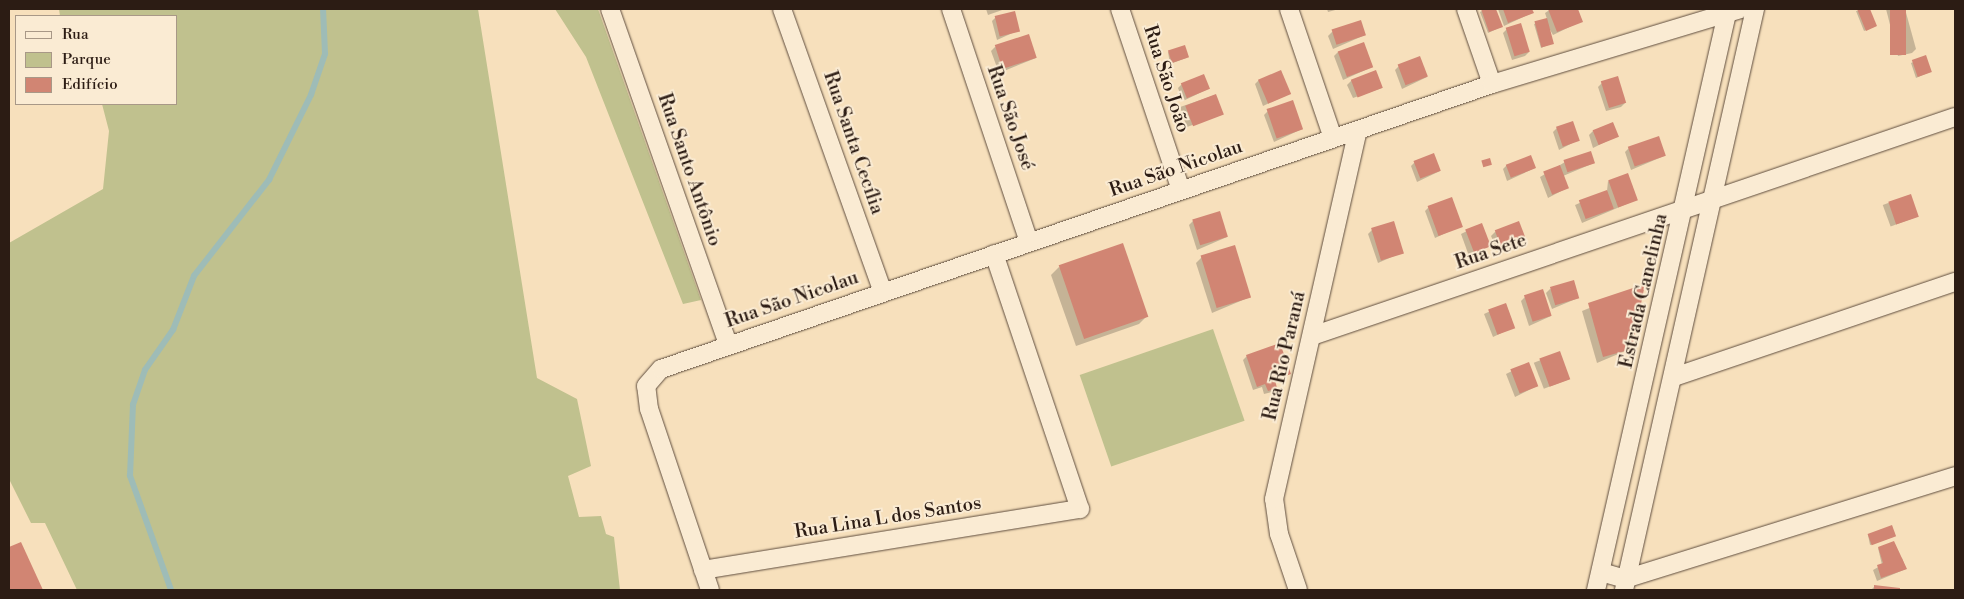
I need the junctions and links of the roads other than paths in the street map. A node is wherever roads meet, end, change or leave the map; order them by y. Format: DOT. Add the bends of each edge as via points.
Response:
graph roads {
  1 [pos="610,9"];
  2 [pos="782,9"];
  3 [pos="951,9"];
  4 [pos="1120,9"];
  5 [pos="1289,9"];
  6 [pos="1466,9"];
  7 [pos="1755,9"];
  8 [pos="1732,10"];
  9 [pos="1492,84"];
  10 [pos="1955,117"];
  11 [pos="1358,130"];
  12 [pos="1333,138"];
  13 [pos="1181,190"];
  14 [pos="1715,199"];
  15 [pos="1684,208"];
  16 [pos="1029,242"];
  17 [pos="994,254"];
  18 [pos="1955,282"];
  19 [pos="883,292"];
  20 [pos="1312,336"];
  21 [pos="728,345"];
  22 [pos="1674,377"];
  23 [pos="1955,476"];
  24 [pos="703,570"];
  25 [pos="1600,572"];
  26 [pos="1624,585"];
  27 [pos="710,590"];
  28 [pos="1298,590"];
  29 [pos="1596,590"];
  1 -- 21 [label="street, Rua Santo Antônio"];
  2 -- 19 [label="street, Rua Santa Cecília"];
  3 -- 16 [label="street, Rua São José"];
  4 -- 13 [label="street, Rua São João"];
  5 -- 12 [label="street"];
  6 -- 9 [label="street"];
  7 -- 14 [label="street"];
  8 -- 9 [label="street, Rua São Nicolau"];
  8 -- 15 [label="street, Estrada Canelinha"];
  9 -- 11 [label="street, Rua São Nicolau"];
  10 -- 14 [label="street, Rua Sete"];
  11 -- 12 [label="street, Rua São Nicolau"];
  11 -- 20 [label="street, Rua Rio Paraná"];
  12 -- 13 [label="street, Rua São Nicolau"];
  13 -- 16 [label="street, Rua São Nicolau"];
  14 -- 15 [label="street, Rua Sete"];
  14 -- 22 [label="street"];
  15 -- 20 [label="street, Rua Sete"];
  15 -- 25 [label="street, Estrada Canelinha"];
  16 -- 17 [label="street, Rua São Nicolau"];
  17 -- 19 [label="street, Rua São Nicolau"];
  17 -- 24 [label="street, Rua Lina L dos Santos" via="1080,509"];
  18 -- 22 [label="street"];
  19 -- 21 [label="street, Rua São Nicolau"];
  20 -- 28 [label="street, Rua Rio Paraná" via="1274,499 1279,534"];
  21 -- 24 [label="street, Rua São Nicolau" via="661,369 646,386 649,409"];
  22 -- 26 [label="street"];
  23 -- 26 [label="street"];
  24 -- 27 [label="street"];
  25 -- 26 [label="street"];
  25 -- 29 [label="street, Estrada Canelinha"];
}
